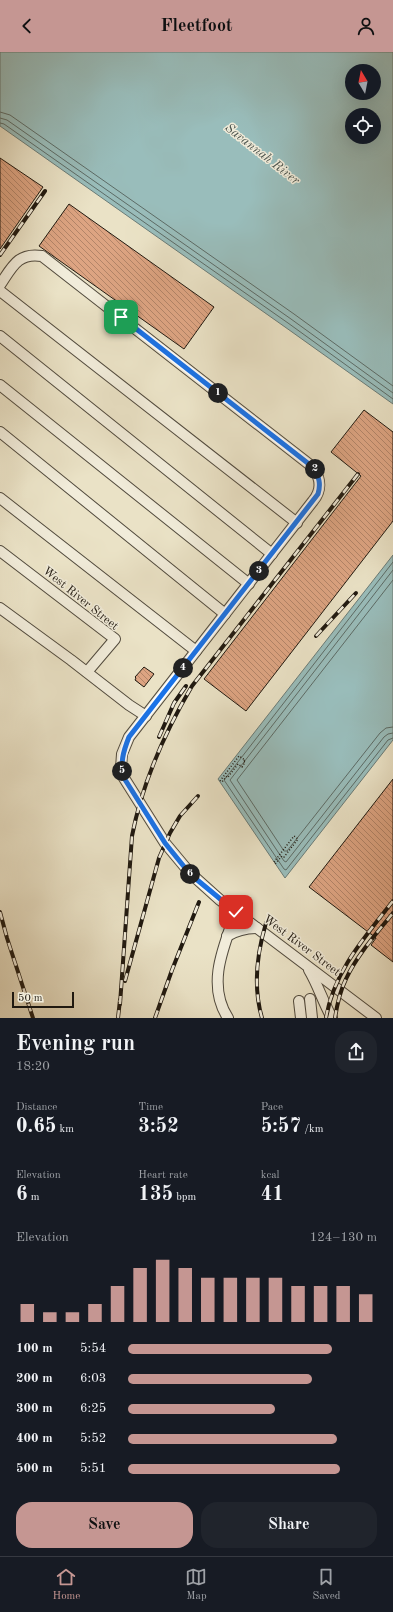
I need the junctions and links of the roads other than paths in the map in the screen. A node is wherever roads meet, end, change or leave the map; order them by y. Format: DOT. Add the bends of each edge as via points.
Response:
graph roads {
  1 [pos="0,285"];
  2 [pos="0,291"];
  3 [pos="0,336"];
  4 [pos="0,385"];
  5 [pos="0,432"];
  6 [pos="0,498"];
  7 [pos="297,523"];
  8 [pos="0,552"];
  9 [pos="272,554"];
  10 [pos="249,584"];
  11 [pos="0,608"];
  12 [pos="225,614"];
  13 [pos="196,651"];
  14 [pos="87,672"];
  15 [pos="146,716"];
  16 [pos="236,912"];
  17 [pos="257,928"];
  18 [pos="227,936"];
  19 [pos="306,965"];
  20 [pos="304,1000"];
  21 [pos="228,1018"];
  22 [pos="301,1018"];
  23 [pos="307,1018"];
  24 [pos="312,1018"];
  25 [pos="332,1018"];
  26 [pos="376,1018"];
  1 -- 7 [label="lane, West River Street" via="16,261 34,254 42,256 314,468 320,487 318,494"];
  2 -- 7 [label="lane"];
  3 -- 9 [label="lane"];
  4 -- 10 [label="lane"];
  5 -- 12 [label="lane"];
  6 -- 13 [label="lane"];
  7 -- 9 [label="lane, West River Street"];
  8 -- 14 [label="lane, West River Street" via="114,639"];
  9 -- 10 [label="lane, West River Street"];
  10 -- 12 [label="lane, West River Street"];
  11 -- 14 [label="lane"];
  12 -- 13 [label="lane, West River Street"];
  13 -- 15 [label="lane, West River Street"];
  14 -- 15 [label="lane"];
  15 -- 16 [label="lane, West River Street" via="129,737 122,754 121,768 124,778 165,843 190,874"];
  16 -- 17 [label="lane, West River Street"];
  16 -- 18 [label="lane"];
  17 -- 18 [label="lane" via="237,930"];
  17 -- 19 [label="lane, West River Street"];
  18 -- 21 [label="lane" via="218,968 217,983"];
  19 -- 25 [label="lane"];
  19 -- 26 [label="lane, West River Street"];
  20 -- 22 [label="lane"];
  20 -- 23 [label="lane"];
  20 -- 24 [label="lane"];
}
